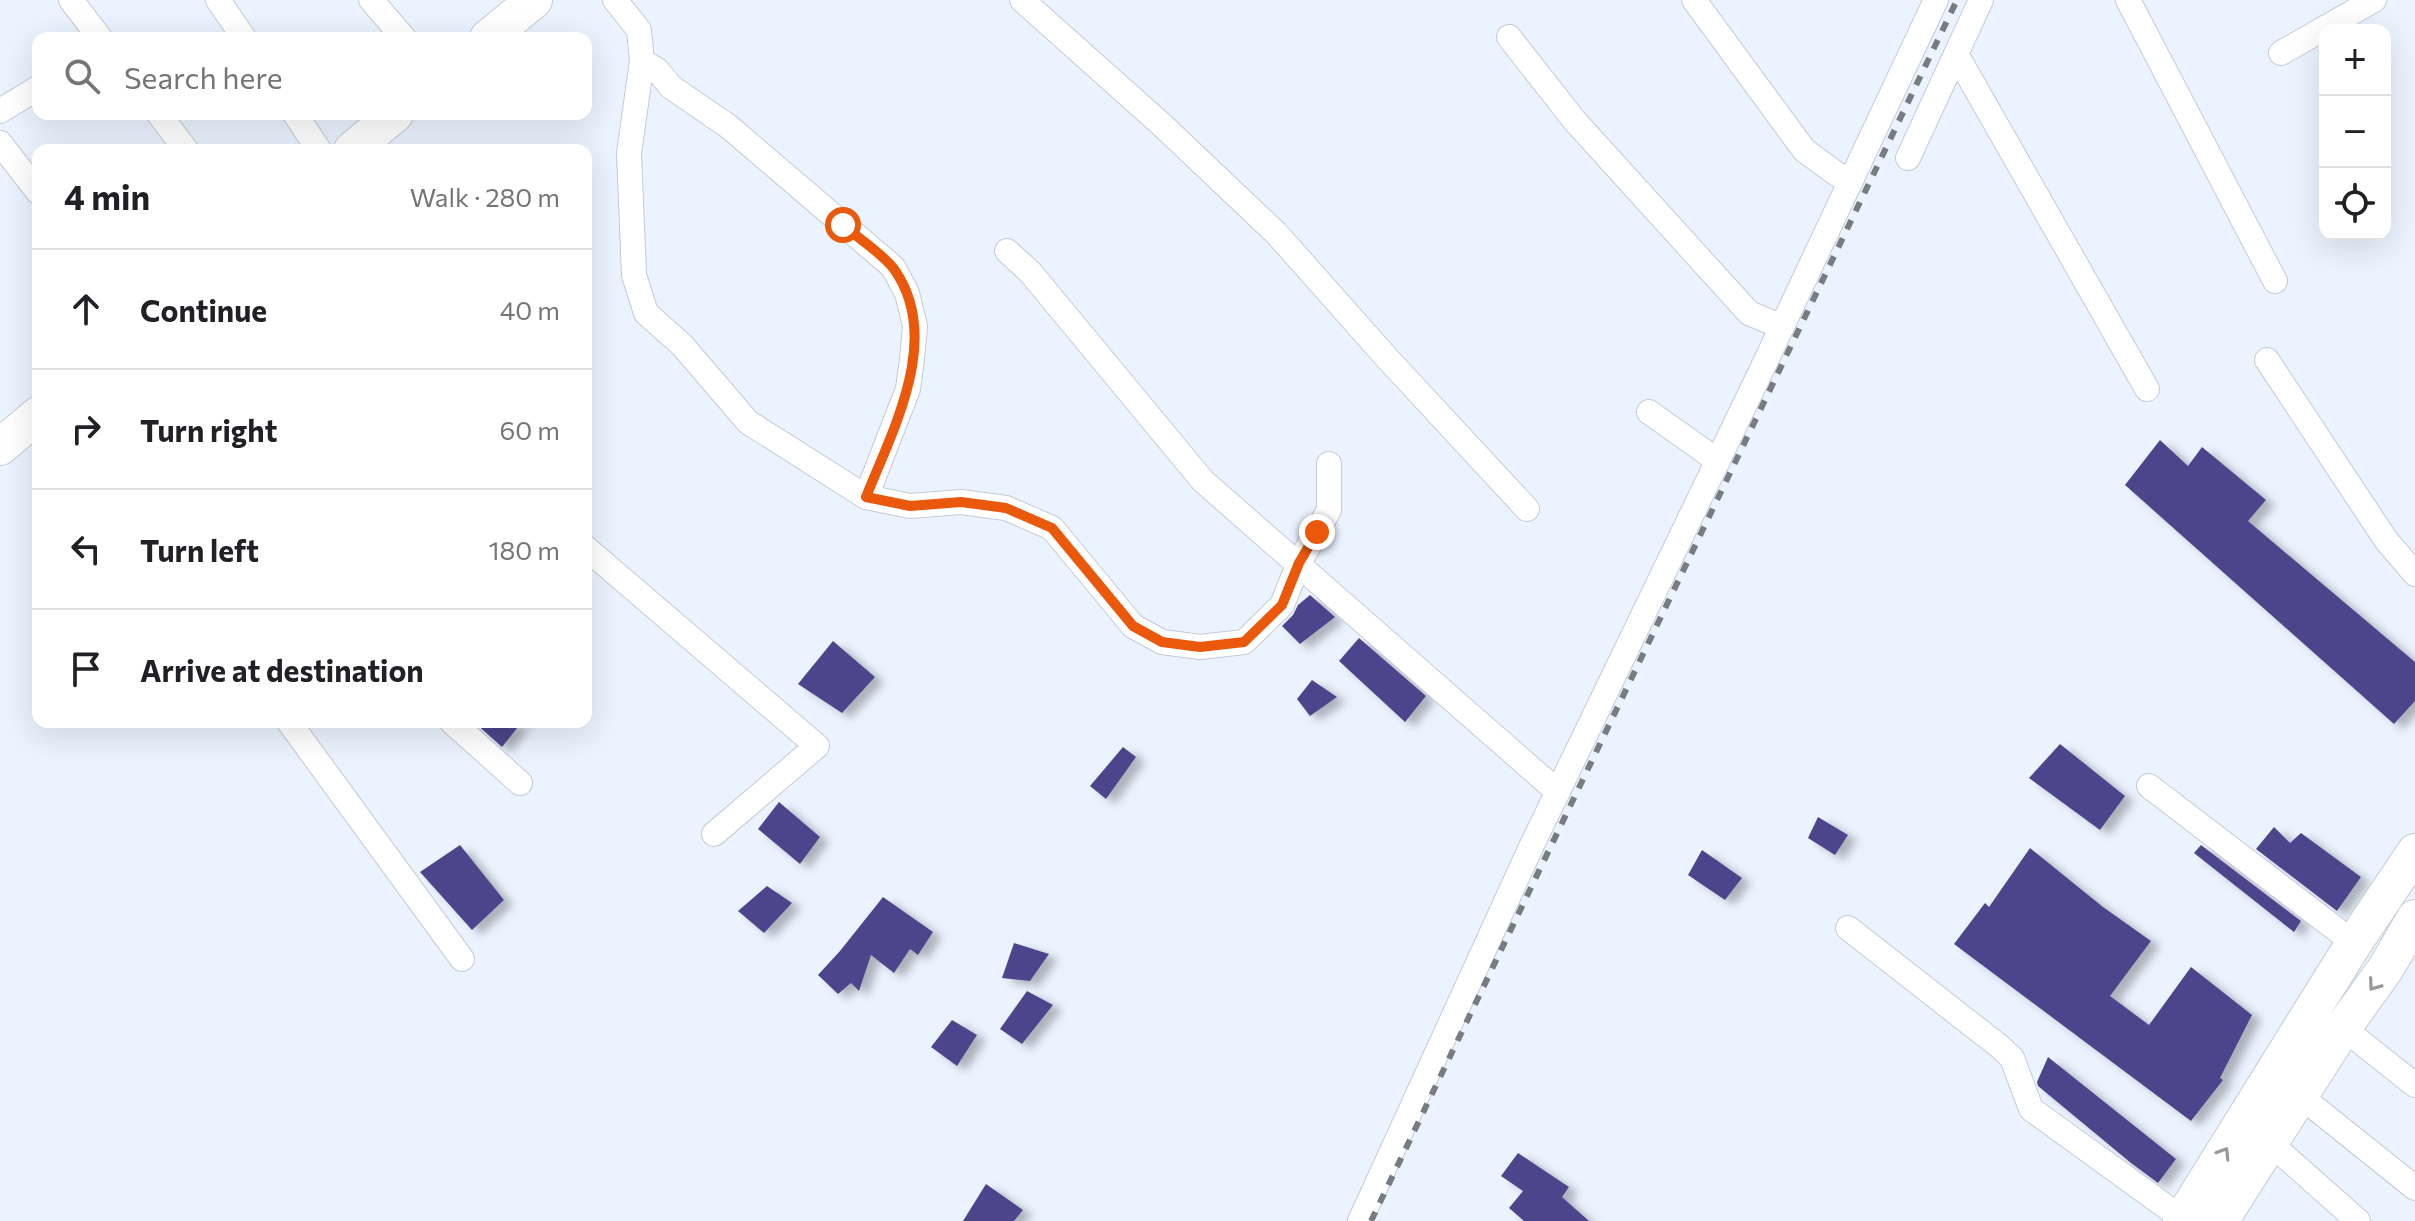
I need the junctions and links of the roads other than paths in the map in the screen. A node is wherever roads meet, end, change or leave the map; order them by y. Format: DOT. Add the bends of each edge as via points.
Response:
graph roads {
  1 [pos="71,0"];
  2 [pos="218,0"];
  3 [pos="371,0"];
  4 [pos="615,0"];
  5 [pos="1022,0"];
  6 [pos="1694,0"];
  7 [pos="1936,0"];
  8 [pos="1981,0"];
  9 [pos="2128,0"];
  10 [pos="535,1"];
  11 [pos="2363,3"];
  12 [pos="95,32"];
  13 [pos="240,32"];
  14 [pos="399,32"];
  15 [pos="496,32"];
  16 [pos="1509,37"];
  17 [pos="2281,53"];
  18 [pos="1956,54"];
  19 [pos="642,61"];
  20 [pos="32,92"];
  21 [pos="0,111"];
  22 [pos="164,120"];
  23 [pos="299,120"];
  24 [pos="388,120"];
  25 [pos="0,143"];
  26 [pos="182,144"];
  27 [pos="315,144"];
  28 [pos="359,144"];
  29 [pos="1908,158"];
  30 [pos="1852,179"];
  31 [pos="32,184"];
  32 [pos="1007,251"];
  33 [pos="2275,281"];
  34 [pos="1782,327"];
  35 [pos="2267,360"];
  36 [pos="2147,389"];
  37 [pos="1649,412"];
  38 [pos="32,420"];
  39 [pos="0,447"];
  40 [pos="1718,461"];
  41 [pos="1329,464"];
  42 [pos="866,497"];
  43 [pos="1527,509"];
  44 [pos="592,553"];
  45 [pos="1299,563"];
  46 [pos="2415,574"];
  47 [pos="293,728"];
  48 [pos="459,728"];
  49 [pos="520,783"];
  50 [pos="2149,786"];
  51 [pos="1558,792"];
  52 [pos="714,834"];
  53 [pos="2415,852"];
  54 [pos="2415,918"];
  55 [pos="1848,928"];
  56 [pos="2354,943"];
  57 [pos="462,959"];
  58 [pos="2343,1028"];
  59 [pos="2415,1085"];
  60 [pos="2299,1095"];
  61 [pos="2270,1143"];
  62 [pos="2415,1188"];
  63 [pos="2182,1220"];
  64 [pos="1360,1221"];
  65 [pos="2220,1221"];
  66 [pos="2358,1221"];
  1 -- 12 [label="street"];
  2 -- 13 [label="street"];
  3 -- 14 [label="street"];
  4 -- 19 [label="street" via="639,30"];
  5 -- 43 [label="street" via="1277,234"];
  6 -- 30 [label="street" via="1804,150"];
  7 -- 30 [label="street"];
  8 -- 18 [label="street"];
  9 -- 33 [label="street"];
  10 -- 15 [label="main road"];
  11 -- 17 [label="street"];
  16 -- 34 [label="street" via="1574,120 1749,313"];
  18 -- 29 [label="street"];
  18 -- 36 [label="street"];
  19 -- 42 [label="street" via="629,153 634,275 646,313 682,345 748,422"];
  19 -- 42 [label="street" via="728,126 893,267 907,293 915,326 908,389"];
  20 -- 21 [label="street"];
  22 -- 26 [label="street"];
  23 -- 27 [label="street"];
  24 -- 28 [label="main road"];
  25 -- 31 [label="street"];
  30 -- 34 [label="street"];
  32 -- 45 [label="street" via="1203,481"];
  34 -- 40 [label="street"];
  35 -- 46 [label="street" via="2386,540"];
  37 -- 40 [label="street"];
  38 -- 39 [label="main road"];
  40 -- 51 [label="street"];
  41 -- 45 [label="street" via="1329,510"];
  42 -- 45 [label="street" via="910,506 961,502 1006,508 1052,528 1133,626 1162,642 1200,647 1244,642 1282,605"];
  44 -- 52 [label="street" via="817,746"];
  45 -- 51 [label="street"];
  47 -- 57 [label="street"];
  48 -- 49 [label="street"];
  50 -- 56 [label="street"];
  51 -- 64 [label="street"];
  53 -- 56 [label="main road"];
  54 -- 58 [label="main road, one-way"];
  55 -- 63 [label="street" via="2012,1058 2031,1109"];
  63 -- 56 [label="main road, one-way"];
  58 -- 59 [label="street"];
  58 -- 60 [label="main road"];
  60 -- 61 [label="main road"];
  60 -- 62 [label="street"];
  61 -- 65 [label="main road"];
  61 -- 66 [label="street"];
}
